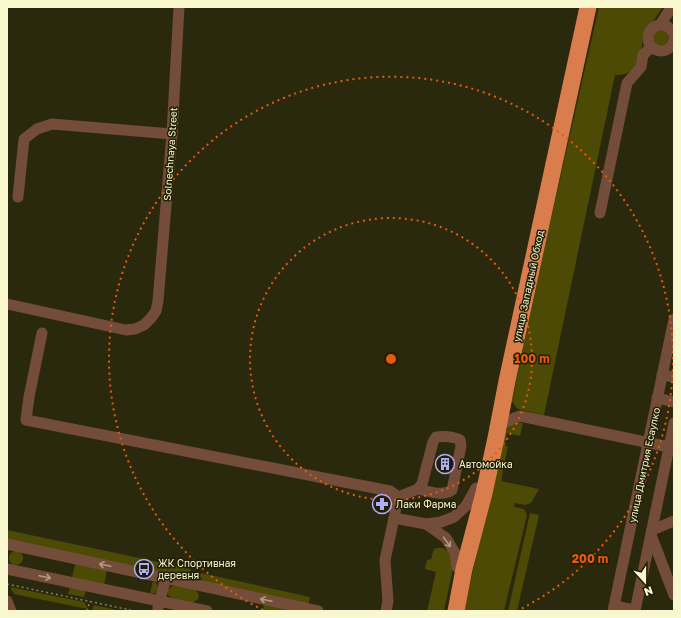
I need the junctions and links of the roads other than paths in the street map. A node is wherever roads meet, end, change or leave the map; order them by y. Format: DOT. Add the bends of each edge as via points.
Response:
graph roads {
  1 [pos="179,7"];
  2 [pos="577,7"];
  3 [pos="588,7"];
  4 [pos="670,7"];
  5 [pos="660,25"];
  6 [pos="672,46"];
  7 [pos="651,47"];
  8 [pos="172,134"];
  9 [pos="18,197"];
  10 [pos="600,213"];
  11 [pos="7,304"];
  12 [pos="674,319"];
  13 [pos="42,333"];
  14 [pos="667,369"];
  15 [pos="674,377"];
  16 [pos="505,391"];
  17 [pos="657,398"];
  18 [pos="674,402"];
  19 [pos="520,416"];
  20 [pos="674,424"];
  21 [pos="498,429"];
  22 [pos="648,443"];
  23 [pos="669,447"];
  24 [pos="670,467"];
  25 [pos="476,488"];
  26 [pos="418,489"];
  27 [pos="398,497"];
  28 [pos="394,518"];
  29 [pos="674,523"];
  30 [pos="426,524"];
  31 [pos="651,532"];
  32 [pos="7,544"];
  33 [pos="457,567"];
  34 [pos="7,569"];
  35 [pos="166,578"];
  36 [pos="674,595"];
  37 [pos="7,601"];
  38 [pos="159,606"];
  39 [pos="614,608"];
  40 [pos="11,611"];
  41 [pos="207,611"];
  42 [pos="318,611"];
  43 [pos="386,611"];
  44 [pos="448,611"];
  45 [pos="456,611"];
  46 [pos="635,611"];
  1 -- 8 [label="street, Solnechnaya Street"];
  2 -- 25 [label="highway, улица Западный Обход"];
  3 -- 16 [label="highway, улица Западный Обход"];
  4 -- 5 [label="street"];
  5 -- 6 [label="street" via="671,30 674,38"];
  5 -- 7 [label="street" via="652,28 648,35"];
  6 -- 7 [label="street" via="663,51"];
  7 -- 10 [label="street" via="643,55 641,67 627,83"];
  8 -- 9 [label="street" via="52,124 37,129 24,139"];
  8 -- 11 [label="street, Solnechnaya Street" via="158,301 151,318 144,325 126,330"];
  12 -- 14 [label="street, улица Дмитрия Есаулко"];
  13 -- 27 [label="street" via="26,420 390,491"];
  14 -- 15 [label="street"];
  14 -- 17 [label="street, улица Дмитрия Есаулко"];
  16 -- 19 [label="street" via="510,405"];
  16 -- 21 [label="highway, улица Западный Обход"];
  17 -- 18 [label="street"];
  17 -- 22 [label="street, улица Дмитрия Есаулко"];
  19 -- 21 [label="street" via="502,424"];
  19 -- 22 [label="street"];
  20 -- 23 [label="street"];
  21 -- 45 [label="highway, улица Западный Обход"];
  22 -- 23 [label="street"];
  22 -- 39 [label="street, улица Дмитрия Есаулко"];
  23 -- 24 [label="street"];
  24 -- 31 [label="street"];
  25 -- 30 [label="street" via="466,506 454,517"];
  25 -- 33 [label="highway, улица Западный Обход"];
  26 -- 26 [label="street" via="422,484 436,438 444,436 460,440 452,490 440,494"];
  26 -- 27 [label="street"];
  27 -- 28 [label="street"];
  28 -- 30 [label="street"];
  28 -- 43 [label="street" via="385,560 388,601"];
  29 -- 31 [label="street"];
  30 -- 33 [label="street, one-way" via="446,538 455,553"];
  31 -- 36 [label="street"];
  31 -- 46 [label="street"];
  35 -- 32 [label="street, one-way"];
  33 -- 44 [label="highway, улица Западный Обход"];
  34 -- 38 [label="street, one-way"];
  35 -- 38 [label="street"];
  42 -- 35 [label="street, one-way"];
  37 -- 40 [label="street"];
  38 -- 41 [label="street"];
  39 -- 46 [label="street"];
}
